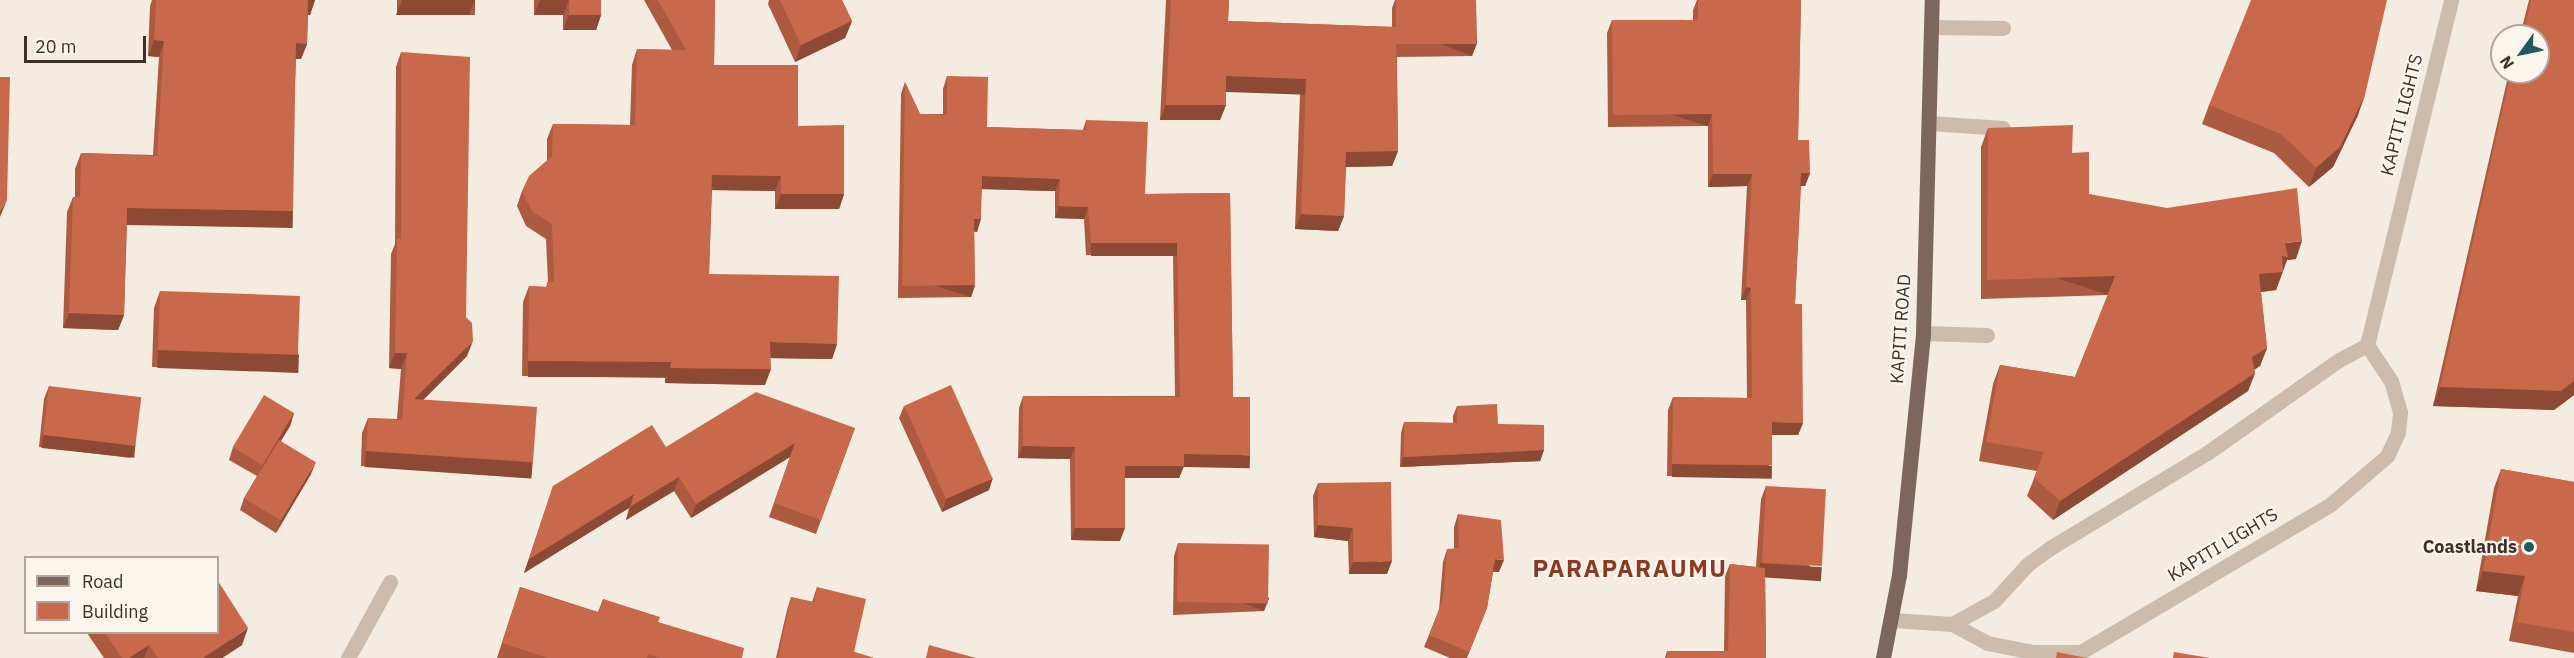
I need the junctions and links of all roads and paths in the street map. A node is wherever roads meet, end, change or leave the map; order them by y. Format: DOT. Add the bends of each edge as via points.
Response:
graph roads {
  1 [pos="1932,0"];
  2 [pos="2451,0"];
  3 [pos="1933,27"];
  4 [pos="2003,28"];
  5 [pos="1929,123"];
  6 [pos="2003,128"];
  7 [pos="1923,333"];
  8 [pos="1987,335"];
  9 [pos="2367,345"];
  10 [pos="390,582"];
  11 [pos="1892,620"];
  12 [pos="1952,624"];
  13 [pos="348,658"];
  14 [pos="1883,658"];
  1 -- 3 [label="main road, KAPITI ROAD"];
  2 -- 9 [label="street, KAPITI LIGHTS"];
  3 -- 4 [label="street"];
  3 -- 5 [label="main road, KAPITI ROAD"];
  5 -- 6 [label="street"];
  5 -- 7 [label="main road, KAPITI ROAD"];
  7 -- 8 [label="street"];
  7 -- 11 [label="main road, KAPITI ROAD"];
  9 -- 12 [label="street" via="2339,360 2207,453 2050,548 2028,564 1994,601"];
  9 -- 12 [label="street, KAPITI LIGHTS" via="2391,381 2400,412 2398,432 2387,456 2331,504 2081,652 2033,652 1987,643"];
  10 -- 13 [label="street"];
  11 -- 12 [label="street, KAPITI LIGHTS"];
  11 -- 14 [label="main road, KAPITI ROAD"];
}
